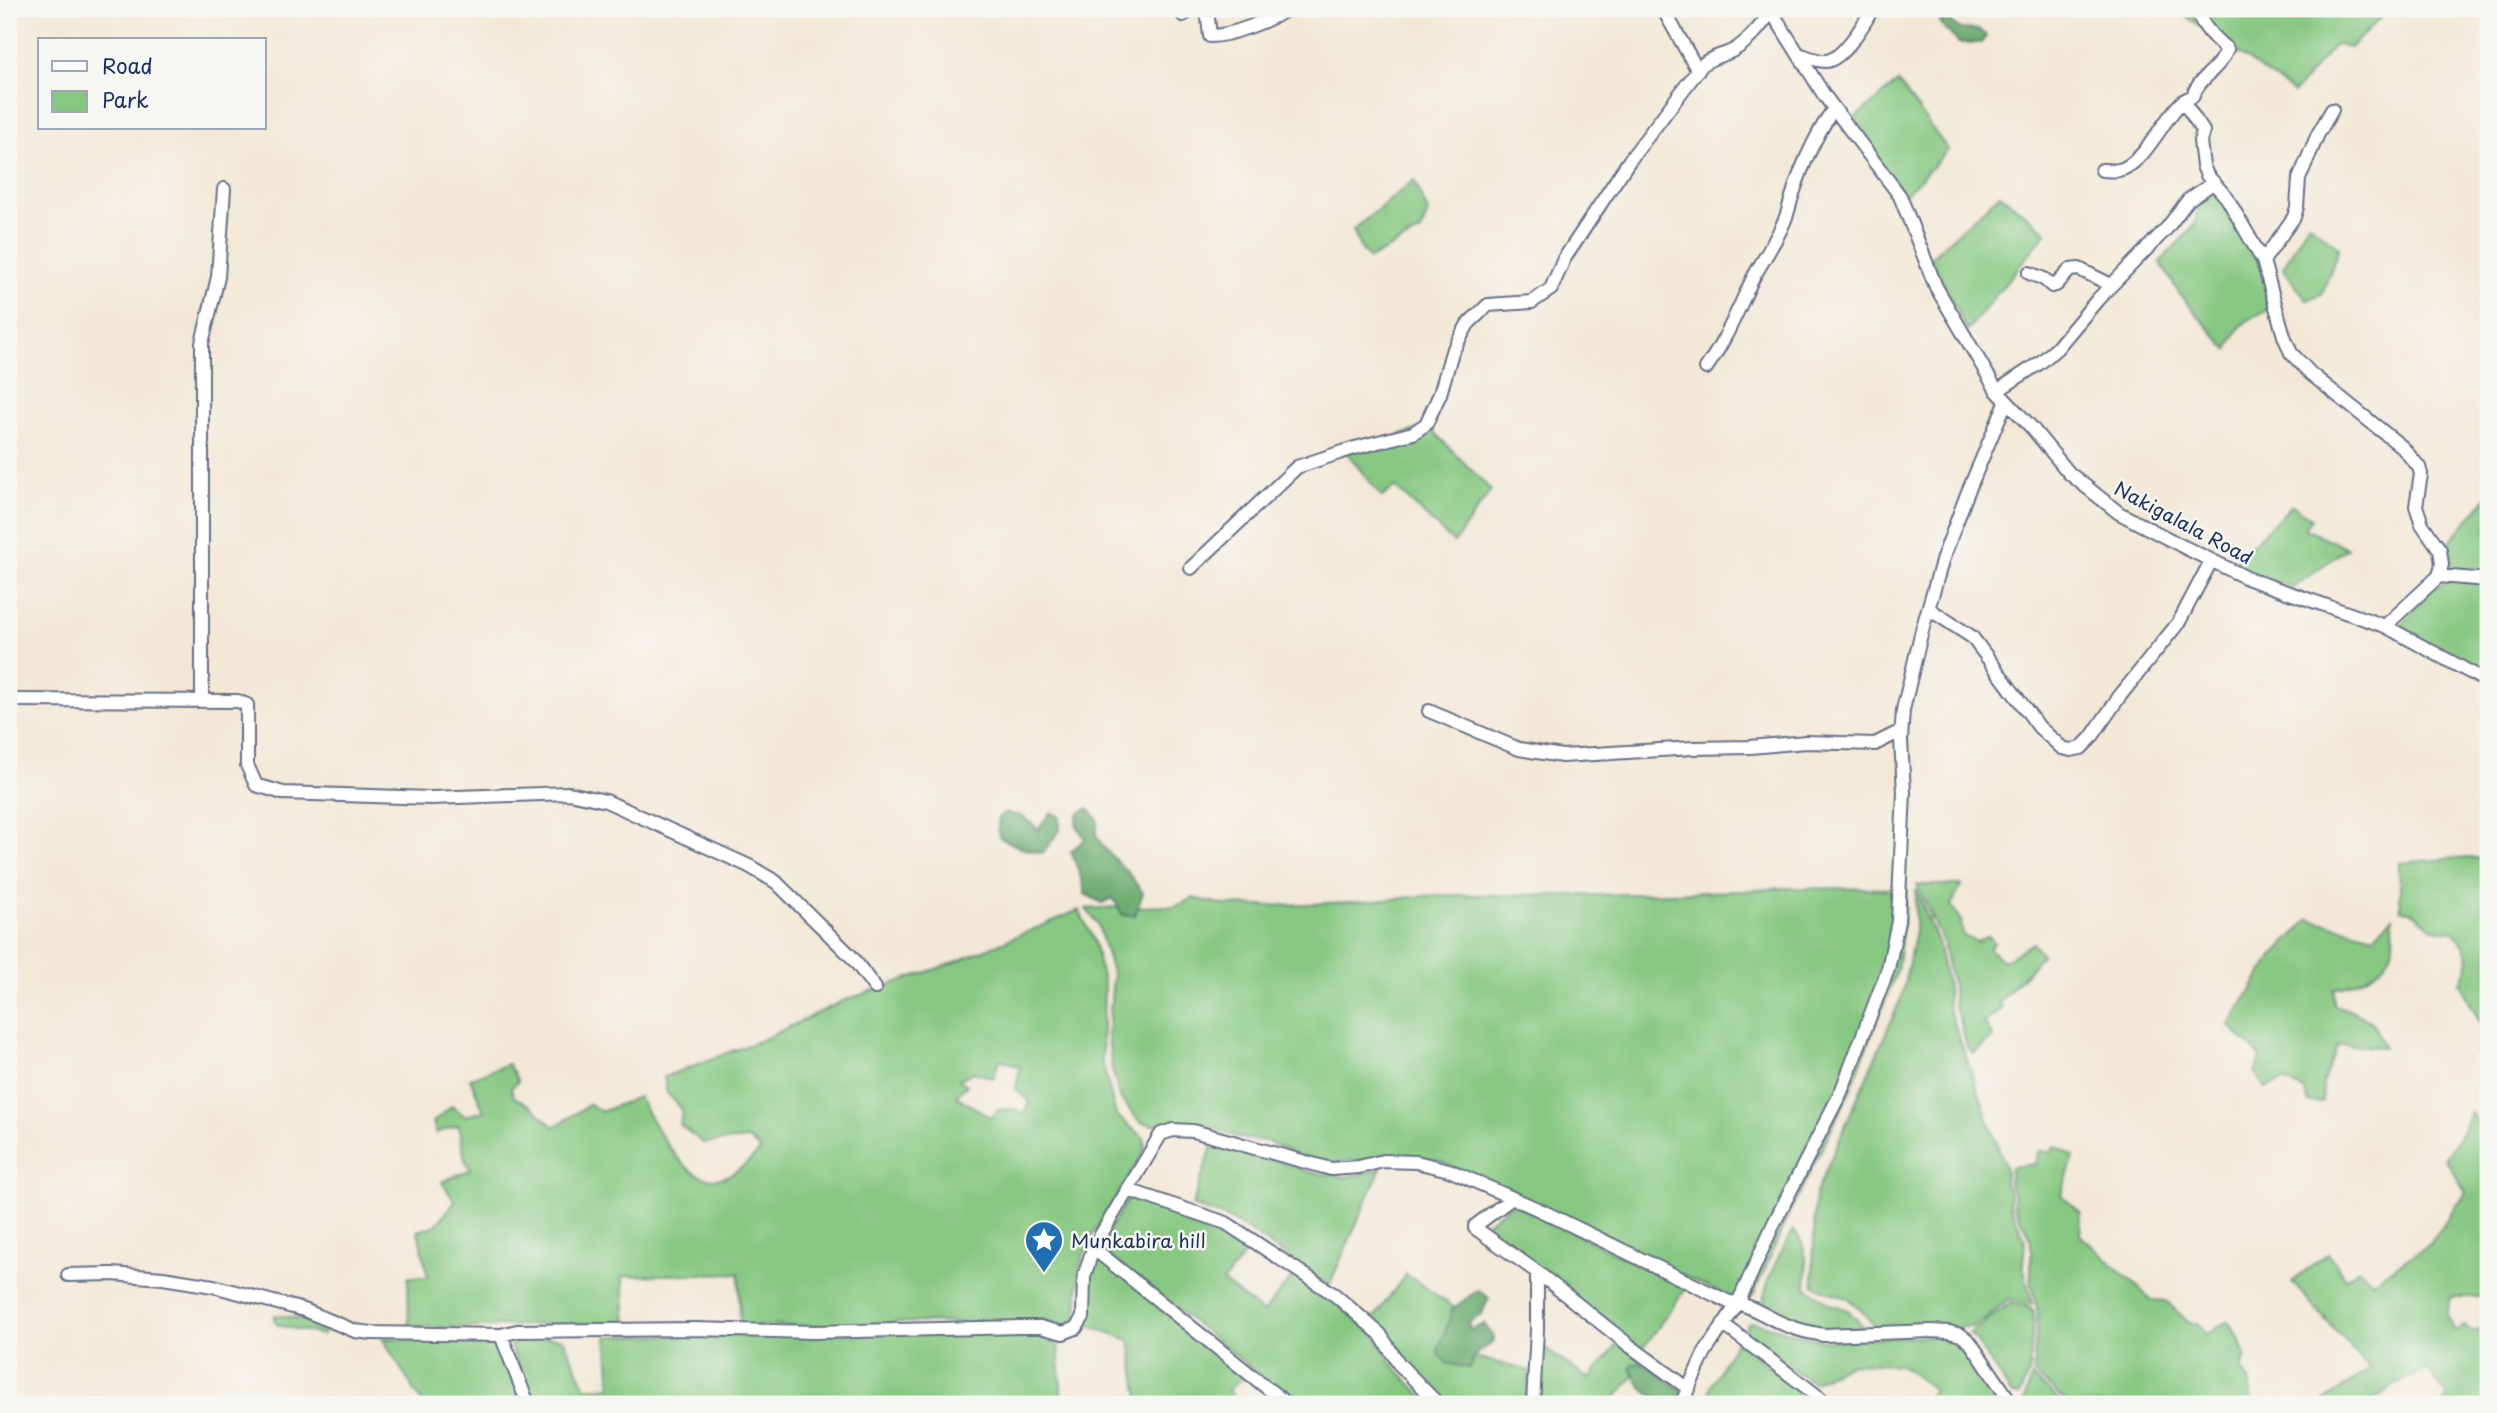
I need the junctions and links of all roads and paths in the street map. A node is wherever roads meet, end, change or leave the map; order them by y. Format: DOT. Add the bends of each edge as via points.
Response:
graph roads {
  1 [pos="1206,9"];
  2 [pos="1288,9"];
  3 [pos="1664,9"];
  4 [pos="1872,9"];
  5 [pos="2196,9"];
  6 [pos="1771,10"];
  7 [pos="1798,54"];
  8 [pos="1826,61"];
  9 [pos="1698,71"];
  10 [pos="1817,83"];
  11 [pos="2183,101"];
  12 [pos="1833,108"];
  13 [pos="2332,110"];
  14 [pos="2102,170"];
  15 [pos="2213,183"];
  16 [pos="224,188"];
  17 [pos="2263,261"];
  18 [pos="2029,273"];
  19 [pos="2111,285"];
  20 [pos="1706,368"];
  21 [pos="1997,391"];
  22 [pos="2006,402"];
  23 [pos="2211,561"];
  24 [pos="1191,568"];
  25 [pos="2439,576"];
  26 [pos="2488,580"];
  27 [pos="1929,609"];
  28 [pos="2385,626"];
  29 [pos="2488,682"];
  30 [pos="9,700"];
  31 [pos="202,700"];
  32 [pos="1429,712"];
  33 [pos="1901,731"];
  34 [pos="875,988"];
  35 [pos="1128,1190"];
  36 [pos="1512,1198"];
  37 [pos="1093,1248"];
  38 [pos="1537,1272"];
  39 [pos="68,1275"];
  40 [pos="1738,1303"];
  41 [pos="1723,1324"];
  42 [pos="501,1335"];
  43 [pos="1689,1389"];
  44 [pos="528,1404"];
  45 [pos="1287,1404"];
  46 [pos="1438,1404"];
  47 [pos="1533,1404"];
  48 [pos="1684,1404"];
  49 [pos="1828,1404"];
  50 [pos="2012,1404"];
  1 -- 2 [label="street" via="1210,36 1217,36"];
  3 -- 9 [label="street"];
  4 -- 8 [label="street" via="1837,57"];
  5 -- 11 [label="street" via="2214,39 2227,48 2193,96"];
  6 -- 7 [label="street, Nakigalala Road"];
  6 -- 9 [label="street" via="1742,44 1711,58"];
  7 -- 8 [label="street"];
  7 -- 10 [label="street, Nakigalala Road"];
  8 -- 10 [label="street"];
  9 -- 24 [label="street" via="1629,160 1563,259 1551,289 1532,302 1488,306 1472,319 1452,352 1426,424 1413,433 1297,467"];
  10 -- 12 [label="street, Nakigalala Road"];
  11 -- 14 [label="street" via="2128,165"];
  11 -- 15 [label="street" via="2203,131 2203,166"];
  12 -- 20 [label="street" via="1811,144 1786,215"];
  12 -- 21 [label="street, Nakigalala Road" via="1900,196 1936,287"];
  13 -- 17 [label="street" via="2299,179 2294,217"];
  15 -- 17 [label="street" via="2227,198"];
  15 -- 19 [label="street" via="2188,201"];
  16 -- 31 [label="street" via="218,277 202,343"];
  17 -- 25 [label="street" via="2291,353 2402,447 2419,467 2416,506 2440,550"];
  18 -- 19 [label="street" via="2052,286 2070,270 2079,269"];
  19 -- 21 [label="street" via="2057,348"];
  21 -- 22 [label="street, Nakigalala Road"];
  22 -- 23 [label="street, Nakigalala Road" via="2069,473 2108,505"];
  22 -- 27 [label="street" via="1955,525"];
  23 -- 27 [label="street" via="2179,622 2091,738 2071,750 2062,748 2039,727 1972,637"];
  23 -- 28 [label="street, Nakigalala Road" via="2249,579"];
  25 -- 26 [label="street"];
  25 -- 28 [label="street"];
  27 -- 33 [label="street" via="1909,677"];
  28 -- 29 [label="street, Nakigalala Road"];
  30 -- 31 [label="street"];
  31 -- 34 [label="street" via="247,705 247,765 256,785 282,793 431,798 569,793 606,801 776,882 852,957"];
  32 -- 33 [label="street" via="1519,749 1562,755 1806,742 1875,744"];
  33 -- 40 [label="street" via="1904,792 1898,921 1888,969 1841,1092"];
  35 -- 36 [label="street" via="1161,1134 1193,1130 1331,1169 1383,1161 1416,1162 1449,1170"];
  35 -- 37 [label="street"];
  35 -- 46 [label="street" via="1226,1223 1335,1295 1380,1334 1399,1364"];
  36 -- 38 [label="street" via="1475,1228"];
  36 -- 40 [label="street"];
  37 -- 42 [label="street" via="1084,1277 1083,1317 1076,1328 1063,1333 1021,1327 517,1331"];
  37 -- 45 [label="street"];
  38 -- 43 [label="street"];
  38 -- 47 [label="street"];
  39 -- 42 [label="street" via="125,1275 213,1286 304,1310 355,1331"];
  40 -- 41 [label="street"];
  40 -- 50 [label="street" via="1787,1326 1824,1335 1931,1331 1962,1335"];
  41 -- 43 [label="street"];
  41 -- 49 [label="street"];
  42 -- 44 [label="street"];
  43 -- 48 [label="street"];
}
